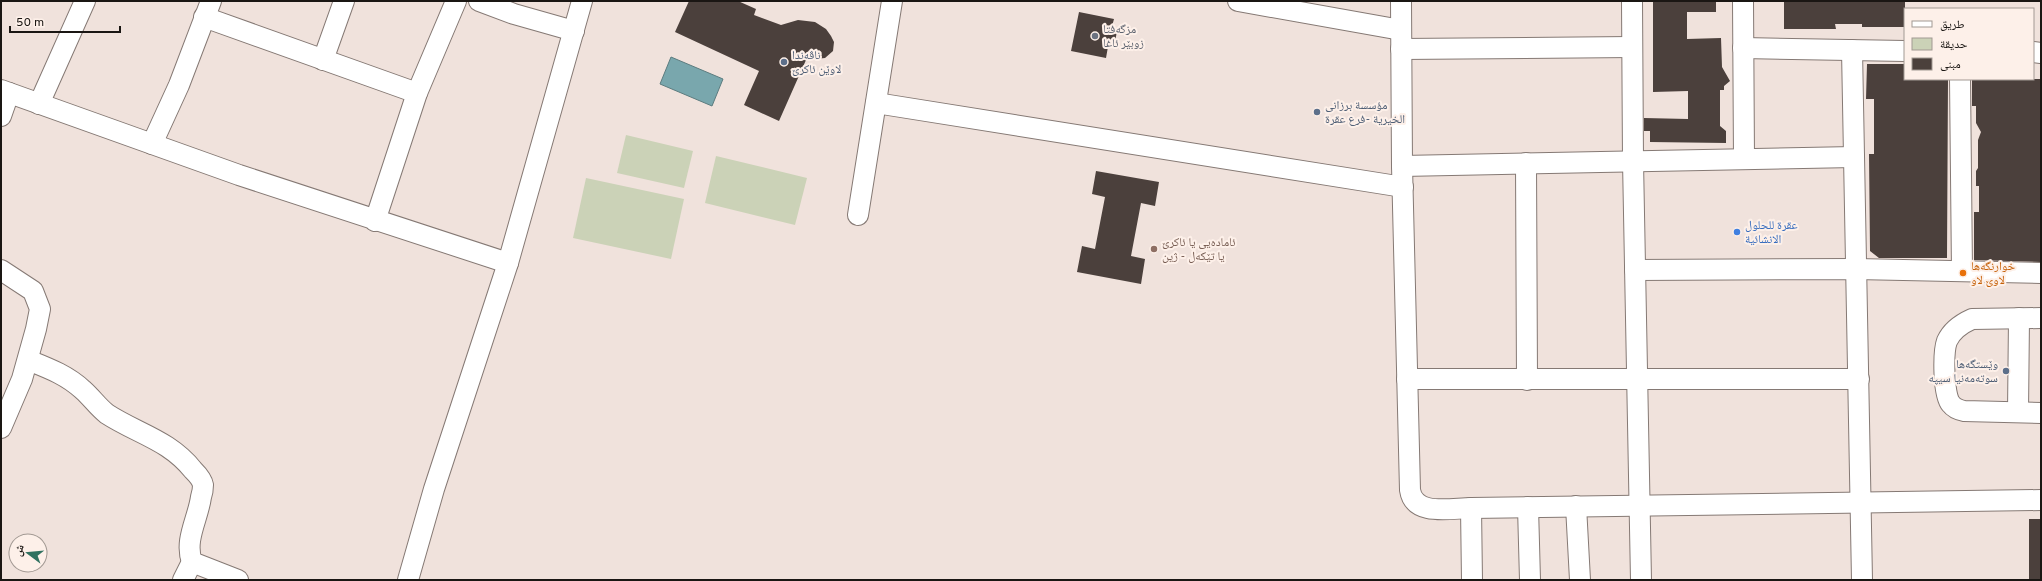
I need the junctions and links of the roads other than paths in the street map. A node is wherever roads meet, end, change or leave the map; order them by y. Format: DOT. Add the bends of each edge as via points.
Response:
graph roads {
  1 [pos="85,1"];
  2 [pos="344,1"];
  3 [pos="456,1"];
  4 [pos="479,1"];
  5 [pos="582,1"];
  6 [pos="892,1"];
  7 [pos="1238,1"];
  8 [pos="1401,1"];
  9 [pos="1632,1"];
  10 [pos="1743,1"];
  11 [pos="1270,4"];
  12 [pos="208,9"];
  13 [pos="574,31"];
  14 [pos="1401,40"];
  15 [pos="1632,47"];
  16 [pos="1743,48"];
  17 [pos="1852,50"];
  18 [pos="1904,51"];
  19 [pos="323,60"];
  20 [pos="1960,80"];
  21 [pos="5,91"];
  22 [pos="417,93"];
  23 [pos="876,103"];
  24 [pos="39,104"];
  25 [pos="1,116"];
  26 [pos="152,144"];
  27 [pos="1854,157"];
  28 [pos="1744,159"];
  29 [pos="1633,161"];
  30 [pos="1526,163"];
  31 [pos="1402,166"];
  32 [pos="1403,187"];
  33 [pos="858,215"];
  34 [pos="375,221"];
  35 [pos="508,263"];
  36 [pos="1856,269"];
  37 [pos="1,270"];
  38 [pos="1635,270"];
  39 [pos="1962,272"];
  40 [pos="2041,273"];
  41 [pos="2019,318"];
  42 [pos="2041,318"];
  43 [pos="28,360"];
  44 [pos="1637,379"];
  45 [pos="1859,379"];
  46 [pos="1407,380"];
  47 [pos="1527,380"];
  48 [pos="2018,412"];
  49 [pos="2041,413"];
  50 [pos="1,428"];
  51 [pos="2041,500"];
  52 [pos="1860,503"];
  53 [pos="1640,505"];
  54 [pos="1576,506"];
  55 [pos="1528,507"];
  56 [pos="1471,508"];
  57 [pos="192,562"];
  58 [pos="183,580"];
  59 [pos="238,580"];
  60 [pos="408,580"];
  61 [pos="1472,580"];
  62 [pos="1530,580"];
  63 [pos="1580,580"];
  64 [pos="1641,580"];
  65 [pos="1862,580"];
  1 -- 24 [label="street"];
  2 -- 19 [label="street"];
  3 -- 22 [label="street"];
  4 -- 13 [label="street"];
  5 -- 13 [label="street"];
  6 -- 23 [label="street"];
  7 -- 11 [label="street"];
  8 -- 14 [label="street"];
  9 -- 15 [label="street"];
  10 -- 16 [label="street"];
  11 -- 14 [label="street"];
  12 -- 19 [label="street"];
  12 -- 26 [label="street" via="179,85"];
  13 -- 35 [label="street"];
  14 -- 15 [label="street"];
  14 -- 31 [label="street"];
  15 -- 29 [label="street"];
  16 -- 17 [label="street"];
  16 -- 28 [label="street"];
  17 -- 18 [label="street"];
  17 -- 27 [label="street"];
  19 -- 22 [label="street"];
  20 -- 39 [label="street"];
  21 -- 24 [label="street"];
  21 -- 25 [label="street"];
  22 -- 34 [label="street"];
  23 -- 32 [label="street"];
  23 -- 33 [label="street"];
  24 -- 26 [label="street"];
  26 -- 34 [label="street"];
  27 -- 28 [label="street"];
  27 -- 36 [label="street"];
  28 -- 29 [label="street"];
  29 -- 30 [label="street"];
  29 -- 38 [label="street"];
  30 -- 31 [label="street"];
  30 -- 47 [label="street"];
  31 -- 32 [label="street"];
  32 -- 46 [label="street"];
  34 -- 35 [label="street"];
  35 -- 60 [label="street" via="439,474"];
  36 -- 38 [label="street"];
  36 -- 39 [label="street"];
  36 -- 45 [label="street"];
  37 -- 43 [label="street" via="33,291 40,309"];
  38 -- 44 [label="street"];
  39 -- 40 [label="street"];
  41 -- 42 [label="street"];
  41 -- 48 [label="street"];
  41 -- 48 [label="street" via="1972,319 1962,323 1953,330 1944,350 1946,394 1954,407 1964,411"];
  43 -- 50 [label="street"];
  43 -- 57 [label="street" via="62,374 118,421 162,442 186,460 203,485 200,508 188,552"];
  44 -- 45 [label="street"];
  44 -- 47 [label="street"];
  44 -- 53 [label="street"];
  45 -- 52 [label="street"];
  46 -- 47 [label="street"];
  46 -- 56 [label="street" via="1410,490 1413,500 1426,508"];
  48 -- 49 [label="street"];
  51 -- 52 [label="street"];
  52 -- 53 [label="street"];
  52 -- 65 [label="street"];
  53 -- 54 [label="street"];
  53 -- 64 [label="street"];
  54 -- 55 [label="street"];
  54 -- 63 [label="street"];
  55 -- 56 [label="street"];
  55 -- 62 [label="street"];
  56 -- 61 [label="street"];
  57 -- 58 [label="street"];
  57 -- 59 [label="street"];
}
